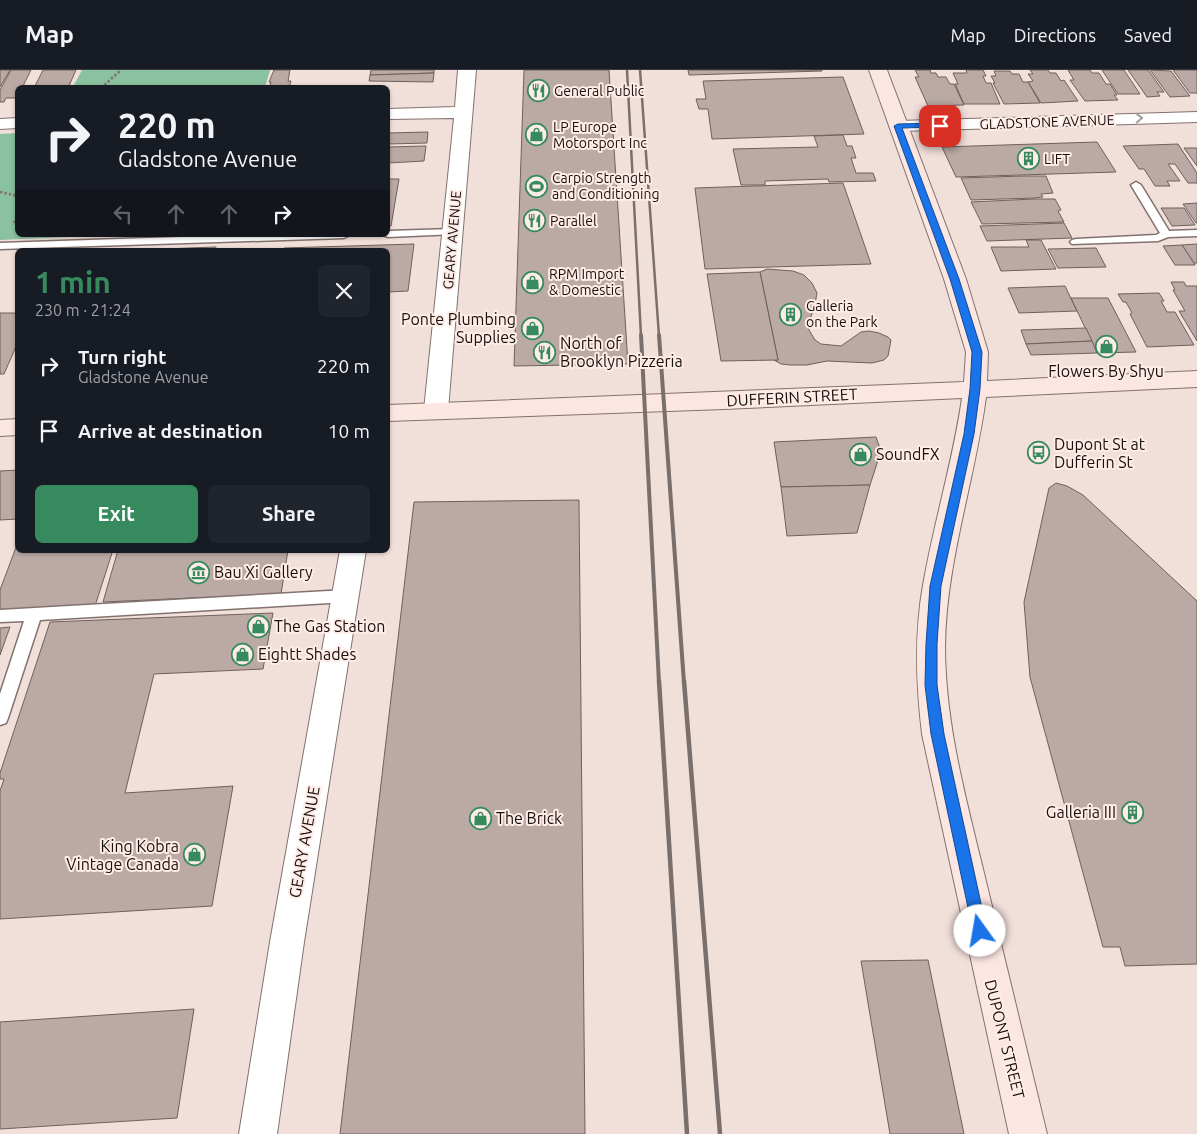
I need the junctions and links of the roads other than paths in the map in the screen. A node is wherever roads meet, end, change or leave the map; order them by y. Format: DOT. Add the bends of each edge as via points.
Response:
graph roads {
  1 [pos="467,70"];
  2 [pos="878,70"];
  3 [pos="463,112"];
  4 [pos="390,114"];
  5 [pos="1197,117"];
  6 [pos="15,123"];
  7 [pos="0,124"];
  8 [pos="898,126"];
  9 [pos="1136,185"];
  10 [pos="452,232"];
  11 [pos="1197,233"];
  12 [pos="390,234"];
  13 [pos="1166,234"];
  14 [pos="281,237"];
  15 [pos="1076,242"];
  16 [pos="0,246"];
  17 [pos="1197,379"];
  18 [pos="975,389"];
  19 [pos="436,410"];
  20 [pos="390,413"];
  21 [pos="15,427"];
  22 [pos="0,428"];
  23 [pos="353,553"];
  24 [pos="346,596"];
  25 [pos="34,614"];
  26 [pos="0,616"];
  27 [pos="0,718"];
  28 [pos="258,1134"];
  29 [pos="1028,1134"];
  1 -- 3 [label="street, GEARY AVENUE"];
  2 -- 8 [label="main road, DUPONT STREET"];
  3 -- 4 [label="street"];
  3 -- 10 [label="street, GEARY AVENUE"];
  8 -- 5 [label="street, GLADSTONE AVENUE, one-way"];
  6 -- 7 [label="street"];
  8 -- 18 [label="main road, DUPONT STREET" via="968,320 977,352"];
  9 -- 13 [label="lane"];
  10 -- 12 [label="lane"];
  10 -- 19 [label="street, GEARY AVENUE"];
  11 -- 13 [label="lane"];
  13 -- 15 [label="lane" via="1158,238"];
  14 -- 16 [label="lane"];
  17 -- 18 [label="main road, DUFFERIN STREET"];
  18 -- 19 [label="main road, DUFFERIN STREET"];
  18 -- 29 [label="main road, DUPONT STREET" via="969,434 936,586 931,685 958,836"];
  19 -- 20 [label="main road, DUFFERIN STREET"];
  21 -- 22 [label="main road"];
  23 -- 24 [label="street, GEARY AVENUE"];
  24 -- 25 [label="lane"];
  24 -- 28 [label="street, GEARY AVENUE"];
  25 -- 26 [label="lane"];
  25 -- 27 [label="lane"];
}
